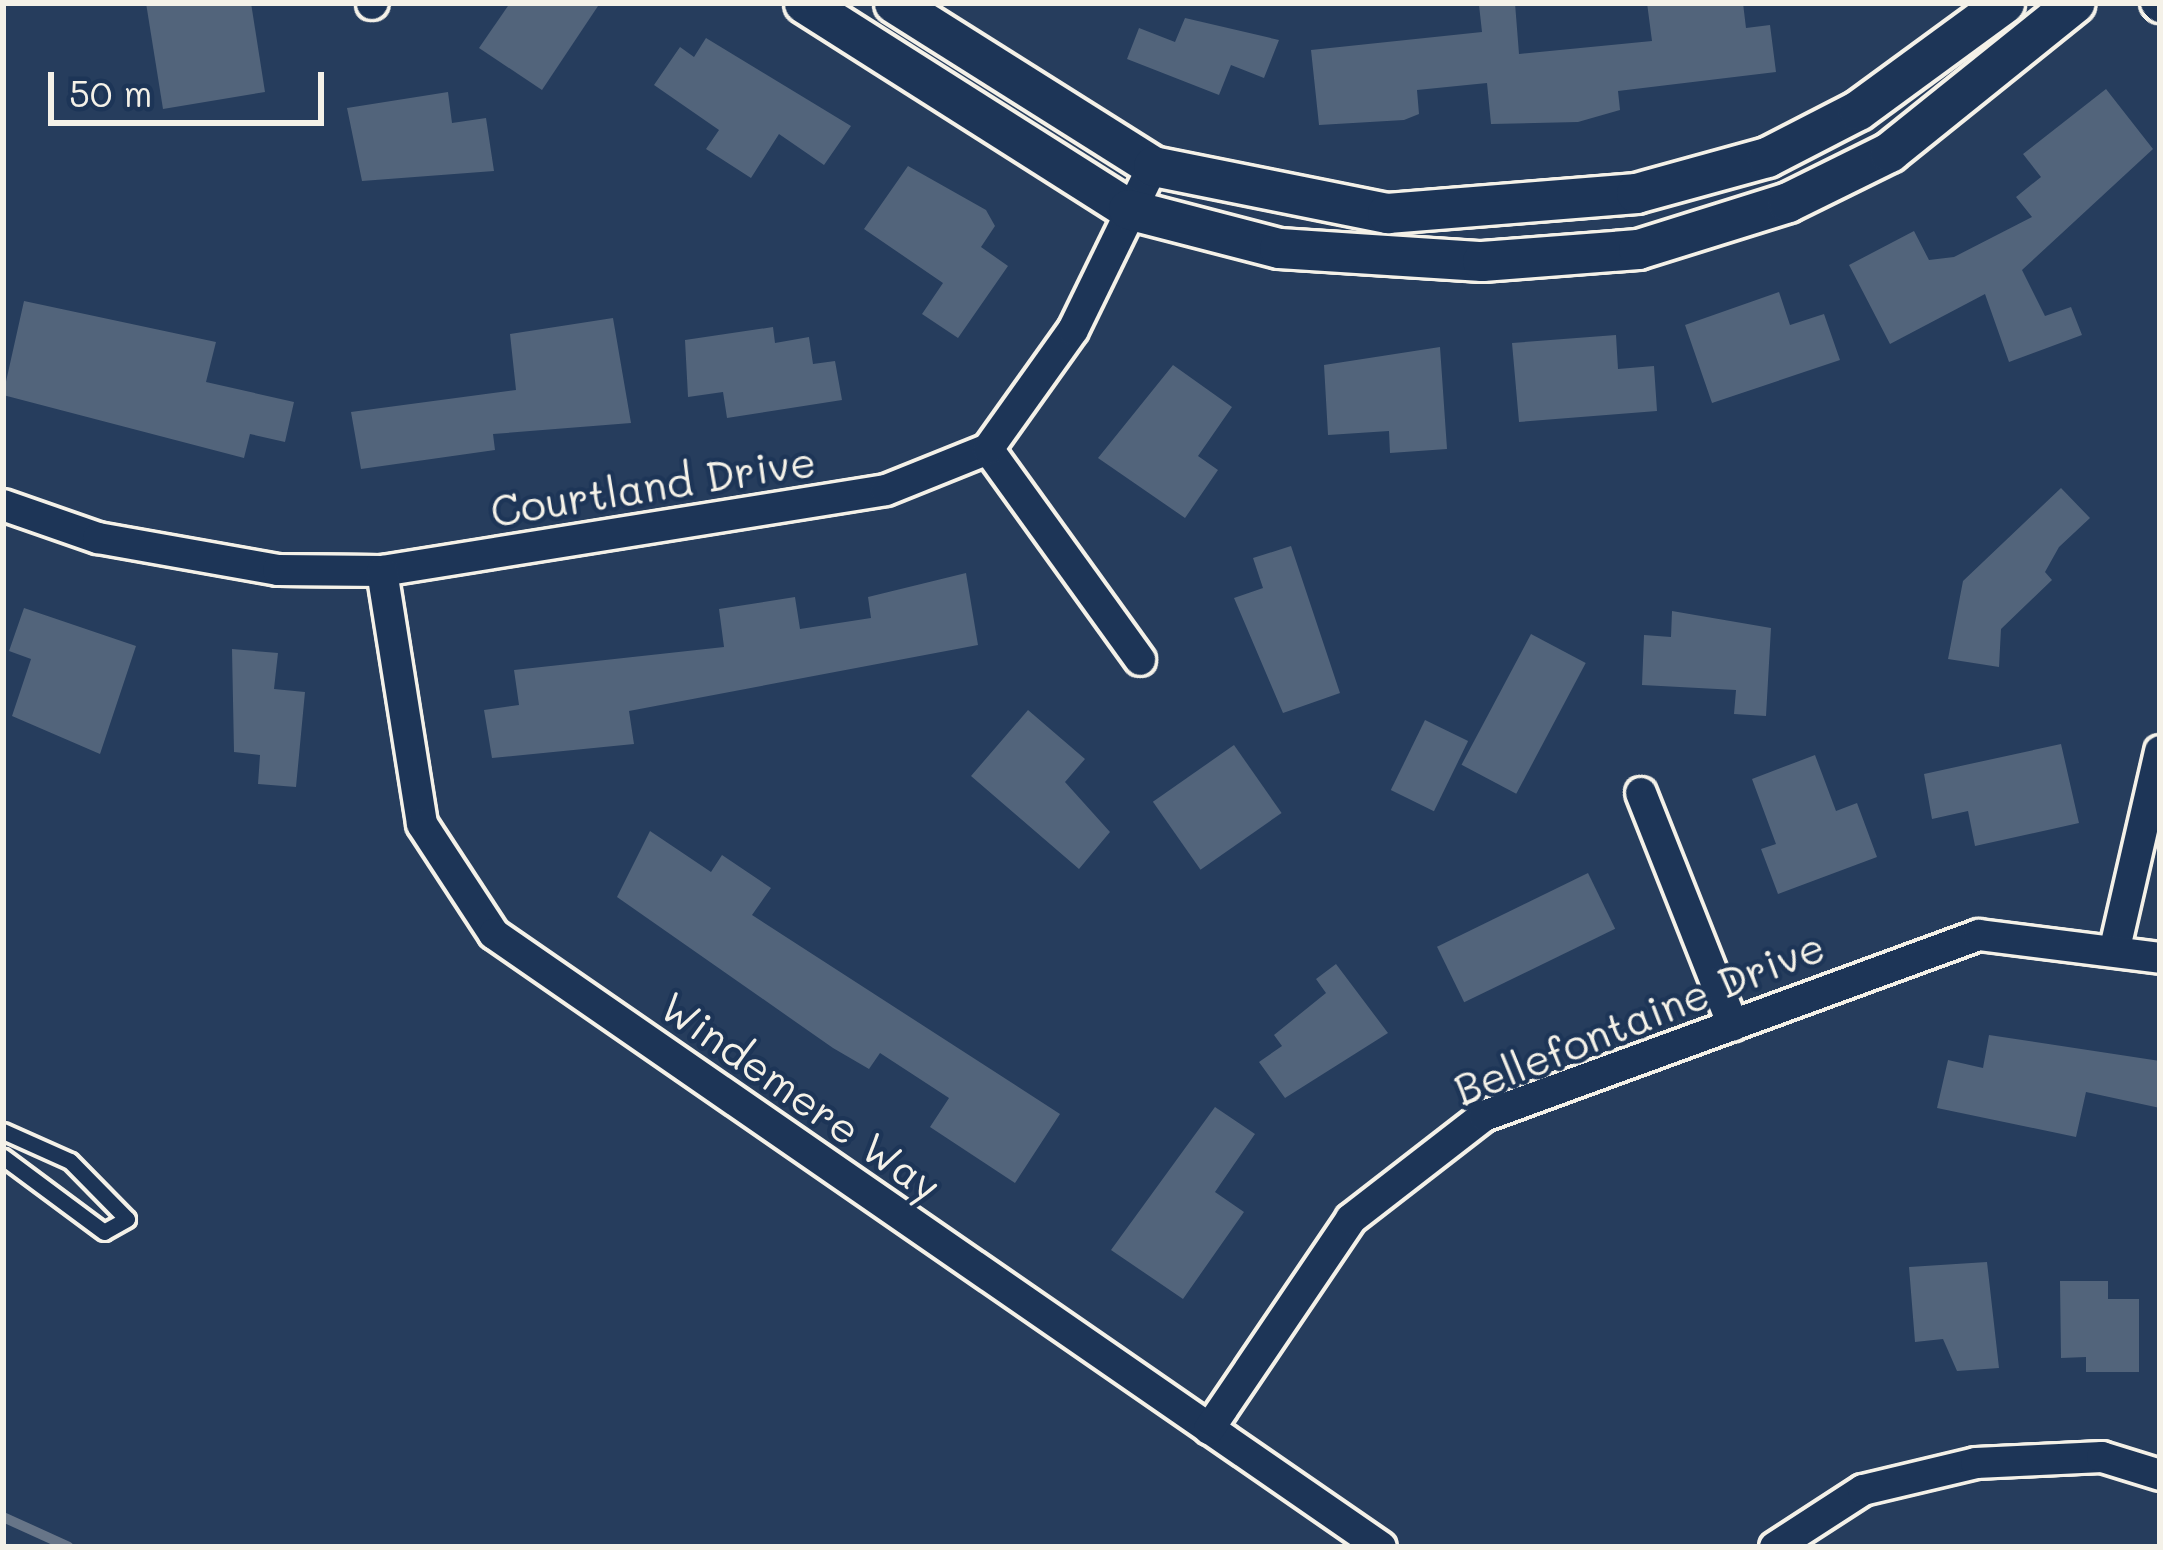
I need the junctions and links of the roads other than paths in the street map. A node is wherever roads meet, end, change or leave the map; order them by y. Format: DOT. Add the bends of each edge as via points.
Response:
graph roads {
  1 [pos="804,3"];
  2 [pos="894,3"];
  3 [pos="2004,3"];
  4 [pos="2074,3"];
  5 [pos="1153,166"];
  6 [pos="1128,209"];
  7 [pos="988,449"];
  8 [pos="3,505"];
  9 [pos="382,571"];
  10 [pos="1140,660"];
  11 [pos="2160,751"];
  12 [pos="1641,793"];
  13 [pos="2115,948"];
  14 [pos="2160,958"];
  15 [pos="1733,1025"];
  16 [pos="3,1131"];
  17 [pos="3,1157"];
  18 [pos="1209,1429"];
  19 [pos="2160,1475"];
  20 [pos="1381,1547"];
  21 [pos="1775,1547"];
  1 -- 6 [label="street"];
  2 -- 5 [label="street"];
  3 -- 5 [label="street" via="1804,139 1636,193 1388,213"];
  4 -- 6 [label="street" via="1888,152 1787,202 1638,249 1381,260 1279,248"];
  5 -- 6 [label="street"];
  6 -- 7 [label="street" via="1073,330"];
  7 -- 9 [label="street, Courtland Drive" via="818,504"];
  7 -- 10 [label="street"];
  8 -- 9 [label="street, Courtland Drive" via="98,538 278,569"];
  9 -- 18 [label="street, Windemere Way" via="422,824 494,934"];
  11 -- 13 [label="street"];
  12 -- 15 [label="street"];
  13 -- 14 [label="street, Bellefontaine Drive"];
  13 -- 15 [label="street, Bellefontaine Drive" via="1979,935"];
  15 -- 18 [label="street, Bellefontaine Drive" via="1484,1116 1407,1169 1351,1219"];
  16 -- 17 [label="lane" via="70,1161 127,1219 104,1232"];
  18 -- 20 [label="street, Windemere Way"];
  19 -- 21 [label="street" via="2102,1457 1976,1463 1863,1490"];
}
